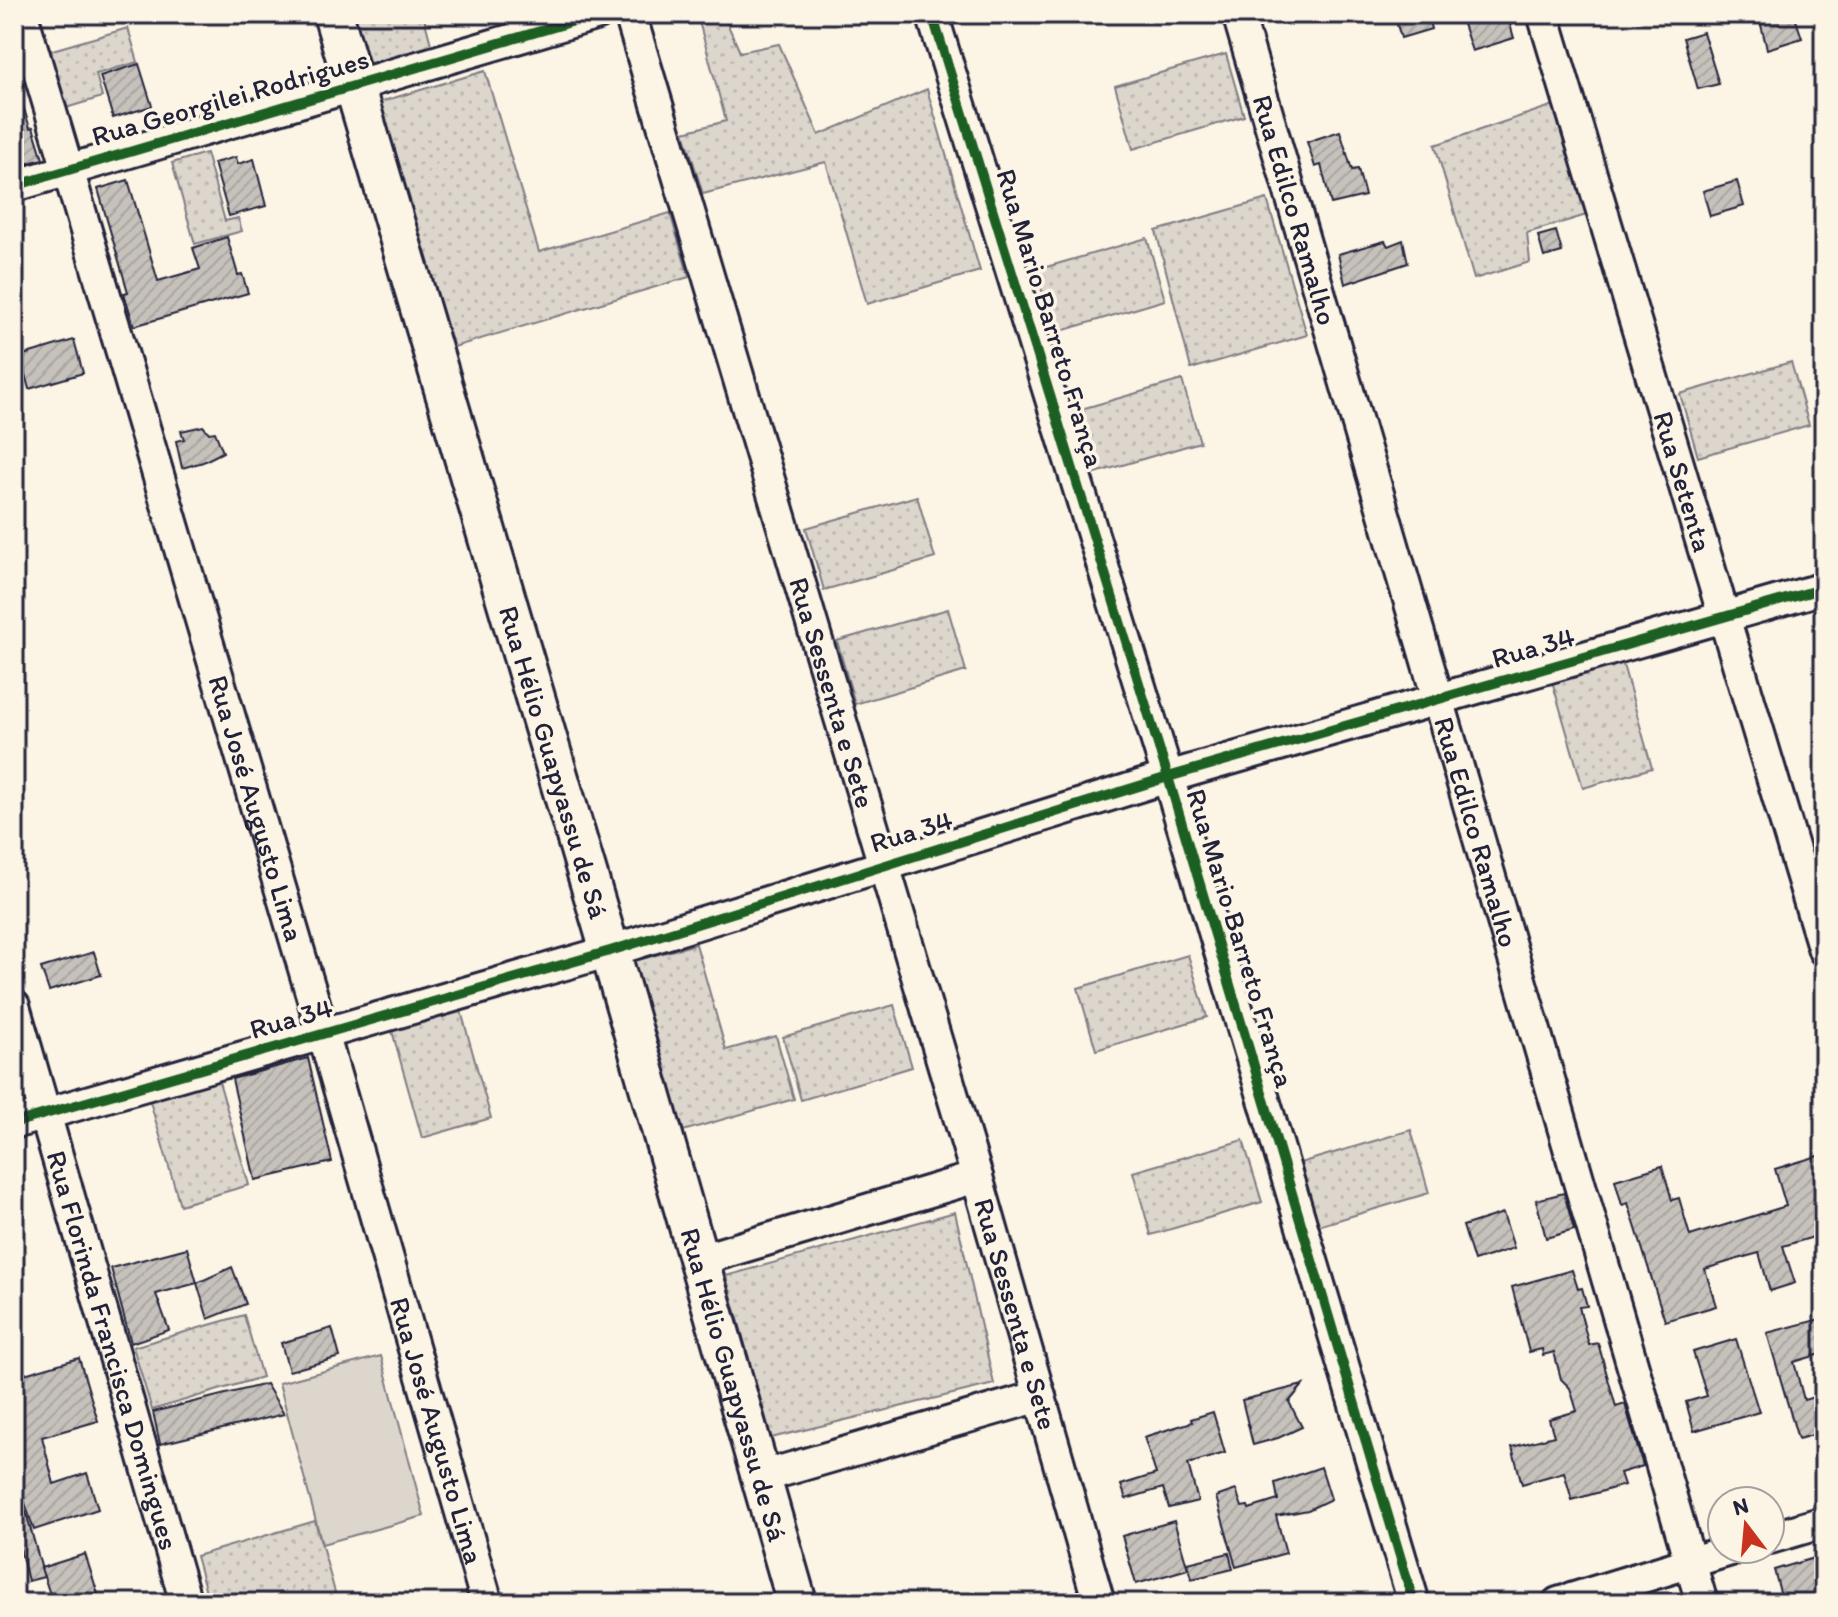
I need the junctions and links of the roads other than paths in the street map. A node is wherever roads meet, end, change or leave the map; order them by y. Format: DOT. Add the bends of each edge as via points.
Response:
graph roads {
  1 [pos="22,14"];
  2 [pos="333,14"];
  3 [pos="598,14"];
  4 [pos="630,14"];
  5 [pos="932,14"];
  6 [pos="1238,14"];
  7 [pos="1543,14"];
  8 [pos="355,86"];
  9 [pos="68,171"];
  10 [pos="14,186"];
  11 [pos="1824,588"];
  12 [pos="1725,616"];
  13 [pos="1439,700"];
  14 [pos="1168,777"];
  15 [pos="885,864"];
  16 [pos="1824,950"];
  17 [pos="610,951"];
  18 [pos="14,1006"];
  19 [pos="323,1033"];
  20 [pos="46,1114"];
  21 [pos="14,1123"];
  22 [pos="977,1177"];
  23 [pos="699,1260"];
  24 [pos="1040,1396"];
  25 [pos="761,1477"];
  26 [pos="1824,1522"];
  27 [pos="1786,1533"];
  28 [pos="1706,1557"];
  29 [pos="1690,1562"];
  30 [pos="186,1603"];
  31 [pos="487,1603"];
  32 [pos="797,1603"];
  33 [pos="1099,1603"];
  34 [pos="1414,1603"];
  35 [pos="1558,1603"];
  36 [pos="1702,1603"];
  1 -- 9 [label="street, Rua José Augusto Lima"];
  2 -- 8 [label="main road, Rua Hélio Guapyassu de Sá"];
  3 -- 8 [label="street, Rua Georgilei Rodrigues"];
  4 -- 15 [label="street, Rua Sessenta e Sete"];
  5 -- 14 [label="street, Rua Mario Barreto França"];
  6 -- 13 [label="street, Rua Edilco Ramalho"];
  7 -- 12 [label="street, Rua Setenta"];
  8 -- 9 [label="street, Rua Georgilei Rodrigues"];
  8 -- 17 [label="main road, Rua Hélio Guapyassu de Sá"];
  9 -- 10 [label="street, Rua Georgilei Rodrigues"];
  9 -- 19 [label="street, Rua José Augusto Lima"];
  11 -- 12 [label="street, Rua 34"];
  12 -- 13 [label="street, Rua 34"];
  12 -- 16 [label="street, Rua Setenta"];
  13 -- 14 [label="street, Rua 34"];
  13 -- 29 [label="street, Rua Edilco Ramalho"];
  14 -- 15 [label="street, Rua 34"];
  14 -- 34 [label="street, Rua Mario Barreto França"];
  15 -- 17 [label="street, Rua 34"];
  15 -- 22 [label="street, Rua Sessenta e Sete"];
  17 -- 19 [label="street, Rua 34"];
  17 -- 23 [label="main road, Rua Hélio Guapyassu de Sá"];
  18 -- 20 [label="street, Rua Florinda Francisca Domingues"];
  19 -- 20 [label="street, Rua 34"];
  19 -- 31 [label="street, Rua José Augusto Lima"];
  20 -- 21 [label="street, Rua 34"];
  20 -- 30 [label="street, Rua Florinda Francisca Domingues"];
  22 -- 23 [label="street"];
  22 -- 24 [label="street, Rua Sessenta e Sete"];
  23 -- 25 [label="main road, Rua Hélio Guapyassu de Sá"];
  24 -- 25 [label="street"];
  24 -- 33 [label="street, Rua Sessenta e Sete"];
  25 -- 32 [label="main road, Rua Hélio Guapyassu de Sá"];
  26 -- 27 [label="street"];
  28 -- 29 [label="street"];
  29 -- 35 [label="street"];
  29 -- 36 [label="street, Rua Edilco Ramalho"];
}
